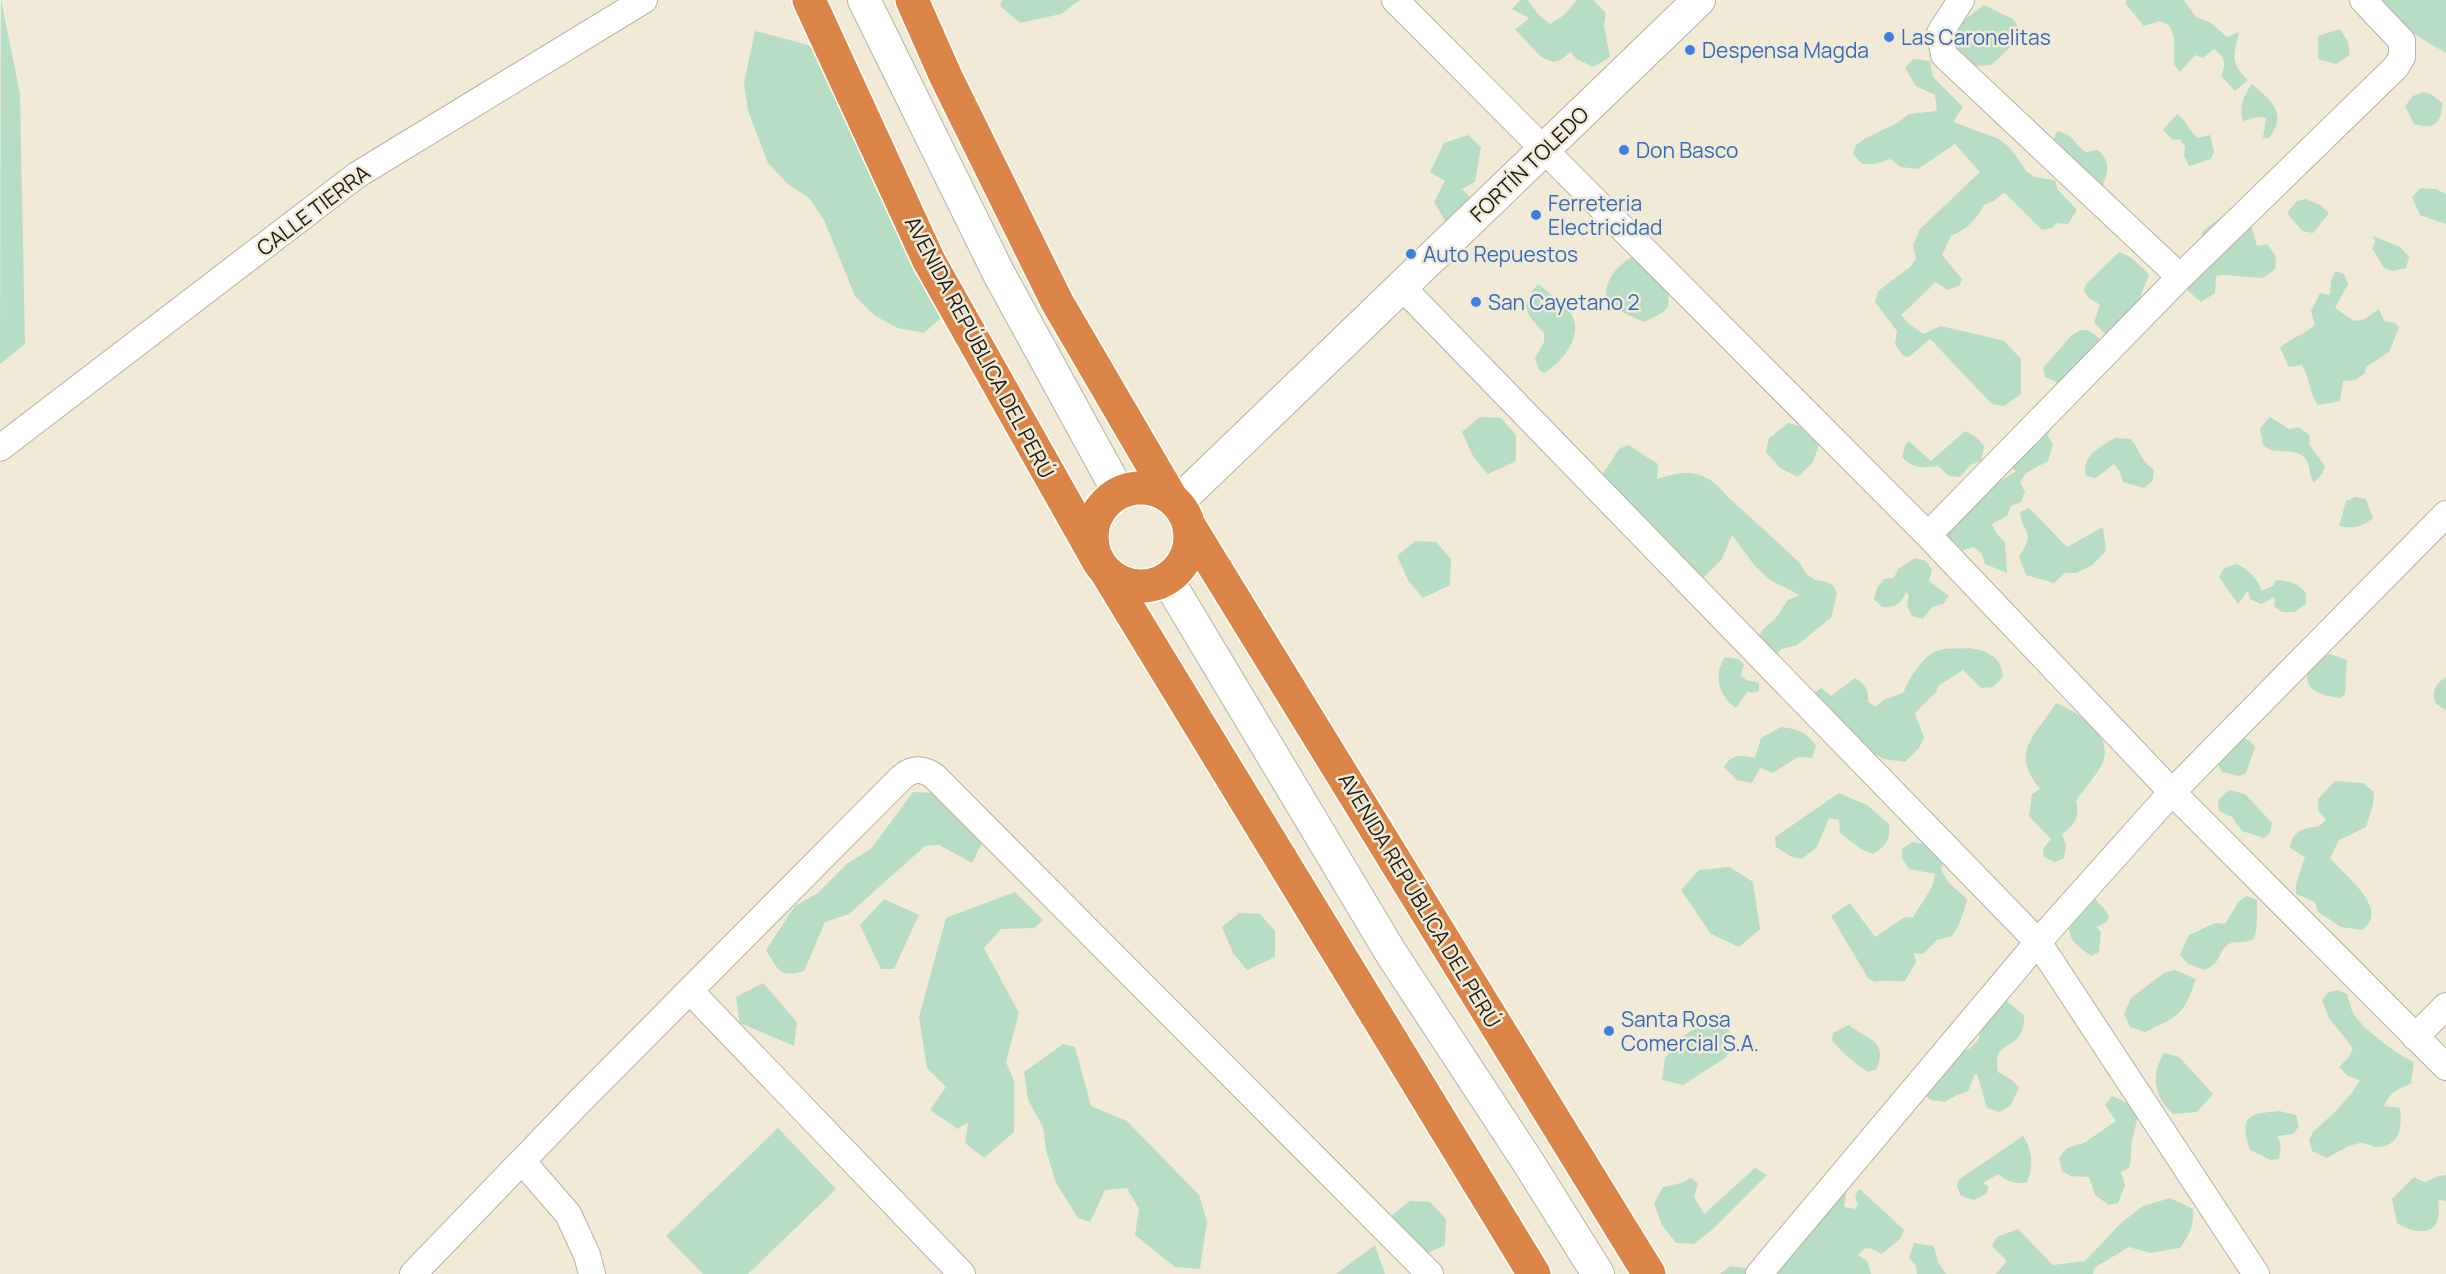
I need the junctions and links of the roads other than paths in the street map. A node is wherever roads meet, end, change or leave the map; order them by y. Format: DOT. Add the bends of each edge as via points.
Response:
graph roads {
  1 [pos="644,0"];
  2 [pos="809,0"];
  3 [pos="864,0"];
  4 [pos="912,0"];
  5 [pos="1395,0"];
  6 [pos="1699,0"];
  7 [pos="1961,0"];
  8 [pos="2363,0"];
  9 [pos="1544,150"];
  10 [pos="2180,278"];
  11 [pos="1402,287"];
  12 [pos="0,448"];
  13 [pos="1119,493"];
  14 [pos="1180,509"];
  15 [pos="2446,514"];
  16 [pos="1928,534"];
  17 [pos="1101,564"];
  18 [pos="1167,579"];
  19 [pos="2172,792"];
  20 [pos="2038,942"];
  21 [pos="691,992"];
  22 [pos="2446,1006"];
  23 [pos="2415,1037"];
  24 [pos="2446,1067"];
  25 [pos="522,1161"];
  26 [pos="438,1262"];
  27 [pos="413,1274"];
  28 [pos="592,1274"];
  29 [pos="962,1274"];
  30 [pos="1430,1274"];
  31 [pos="1534,1274"];
  32 [pos="1598,1274"];
  33 [pos="1649,1274"];
  34 [pos="1759,1274"];
  35 [pos="2256,1274"];
  1 -- 12 [label="street, CALLE TIERRA" via="357,175"];
  2 -- 17 [label="highway, AVENIDA REPÚBLICA DEL PERÚ" via="929,261"];
  3 -- 13 [label="street" via="999,274"];
  4 -- 14 [label="highway, AVENIDA REPÚBLICA DEL PERÚ" via="1057,302"];
  5 -- 9 [label="street"];
  6 -- 9 [label="street, FORTÍN TOLEDO"];
  7 -- 10 [label="street" via="1940,33 1944,56"];
  8 -- 10 [label="street" via="2402,41 2402,57 2396,67"];
  9 -- 11 [label="street, FORTÍN TOLEDO"];
  9 -- 16 [label="street"];
  10 -- 16 [label="street"];
  11 -- 14 [label="street, FORTÍN TOLEDO"];
  11 -- 20 [label="street"];
  13 -- 14 [label="highway" via="1147,488"];
  13 -- 17 [label="highway" via="1104,505 1095,522 1092,541"];
  14 -- 18 [label="highway" via="1188,552"];
  14 -- 33 [label="highway, AVENIDA REPÚBLICA DEL PERÚ"];
  15 -- 19 [label="street"];
  16 -- 19 [label="street"];
  17 -- 18 [label="highway" via="1123,583 1134,586"];
  17 -- 31 [label="highway, AVENIDA REPÚBLICA DEL PERÚ"];
  18 -- 32 [label="street" via="1391,953"];
  19 -- 20 [label="street"];
  19 -- 23 [label="street"];
  20 -- 34 [label="street"];
  20 -- 35 [label="street"];
  21 -- 25 [label="street"];
  21 -- 29 [label="street"];
  21 -- 30 [label="street" via="903,777 909,772 926,771"];
  22 -- 23 [label="street"];
  23 -- 24 [label="street"];
  25 -- 26 [label="street"];
  25 -- 28 [label="street" via="568,1214"];
  26 -- 27 [label="street"];
}
